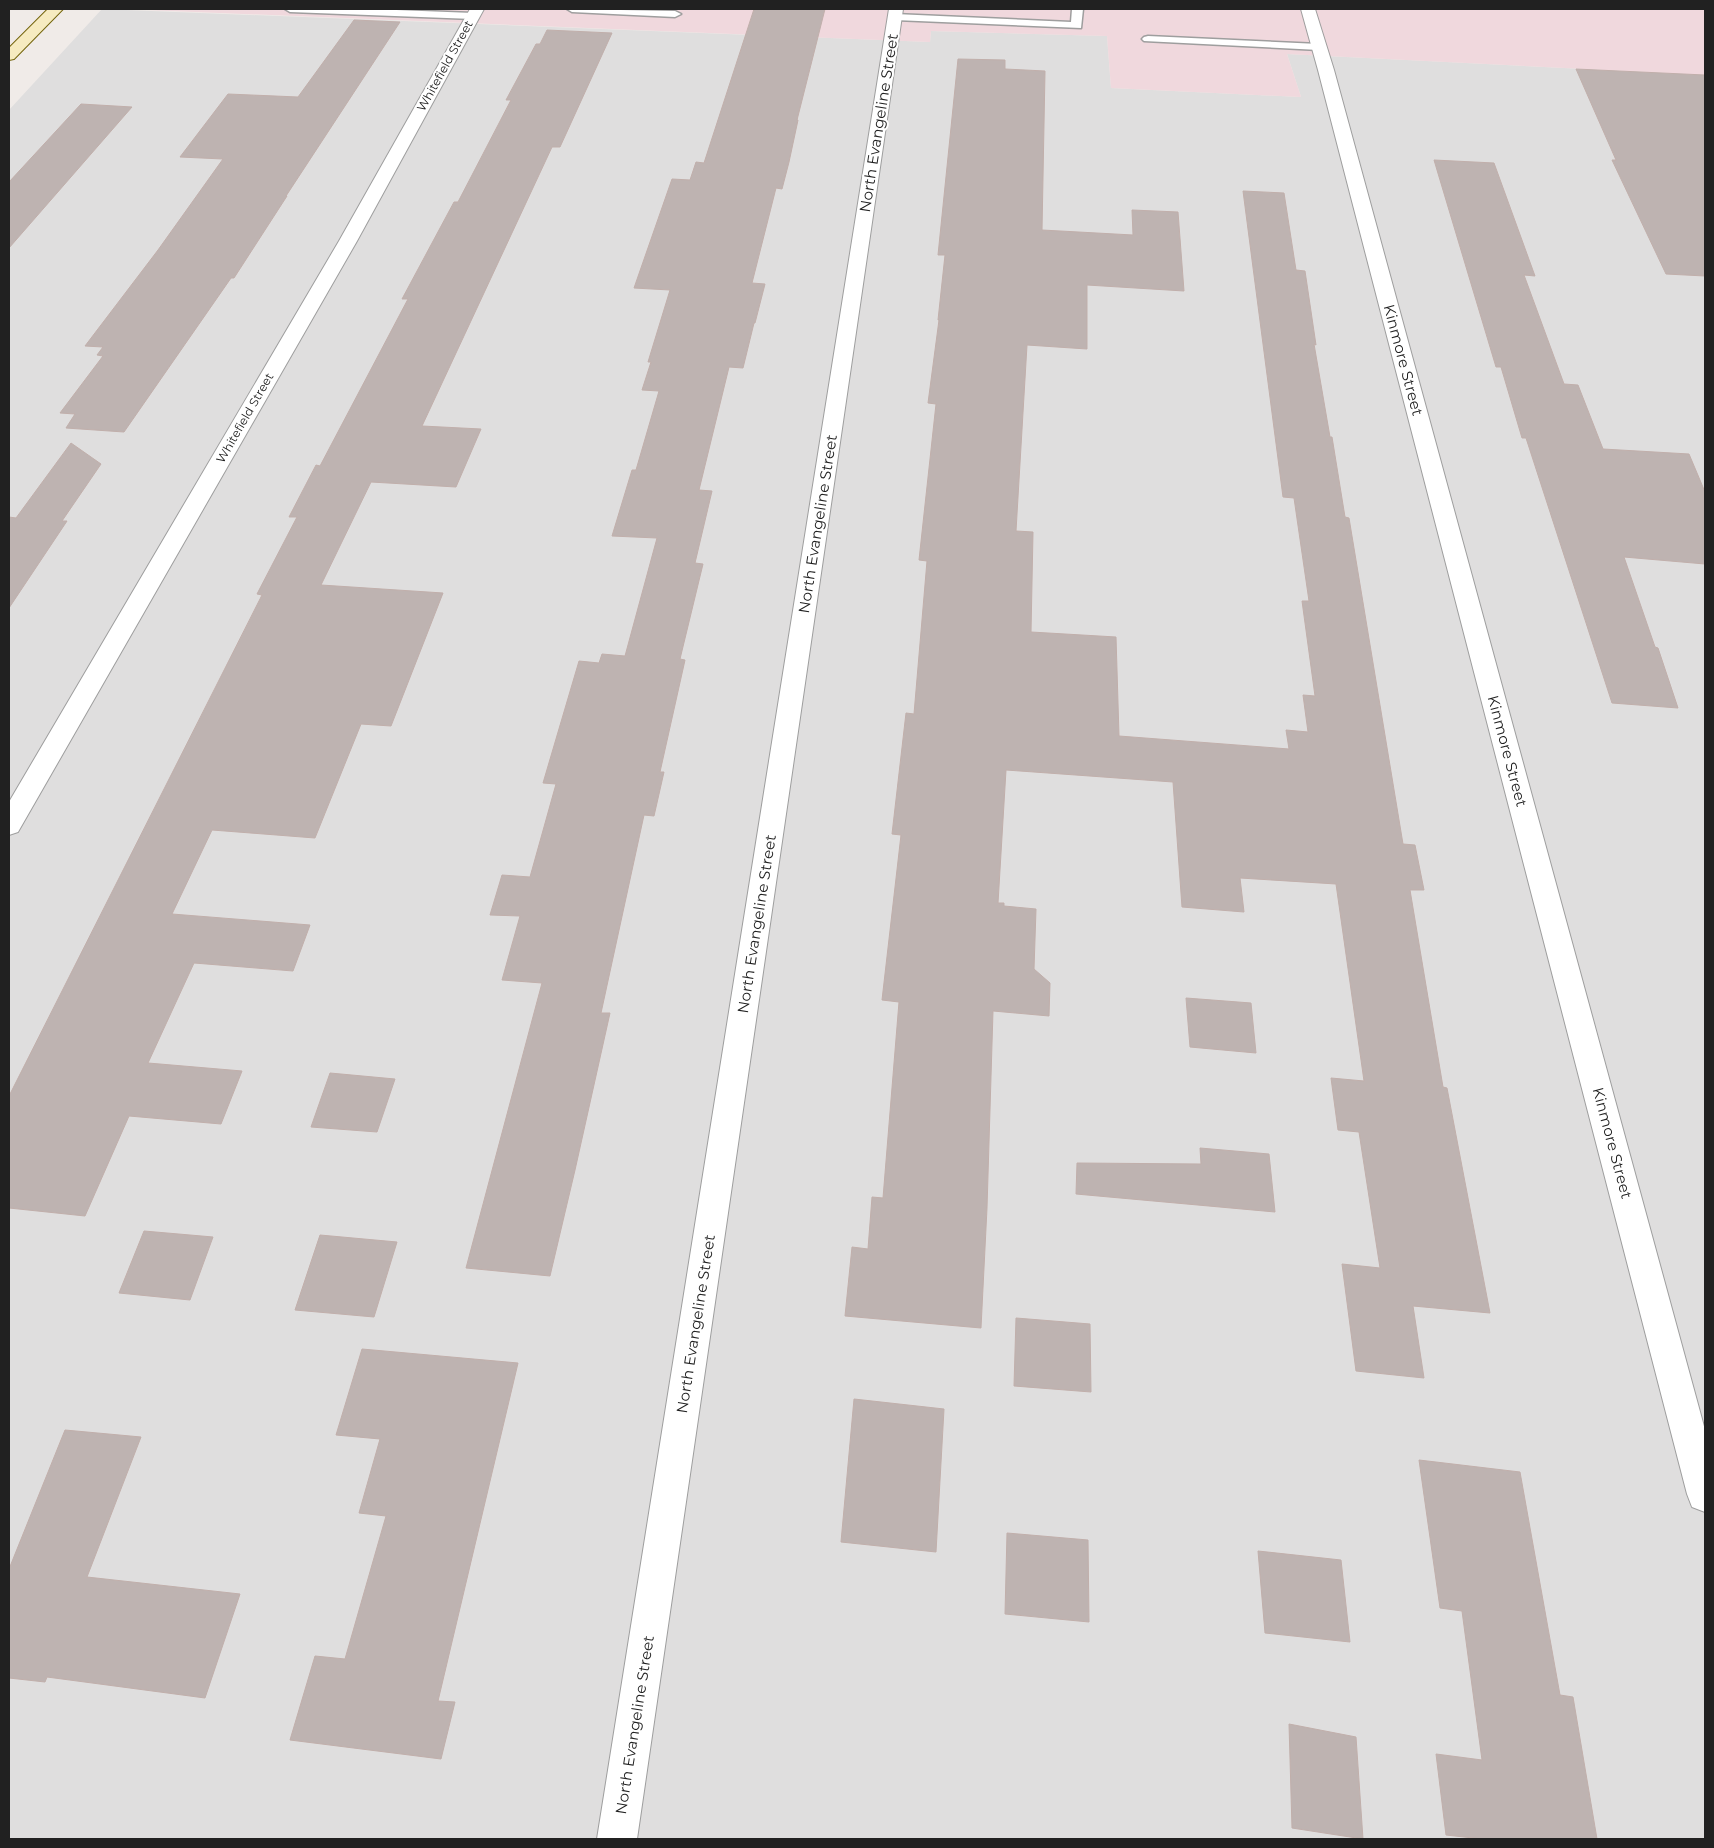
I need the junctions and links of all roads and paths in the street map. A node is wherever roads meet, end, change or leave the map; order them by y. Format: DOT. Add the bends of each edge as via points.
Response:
graph roads {
  1 [pos="56,9"];
  2 [pos="290,9"];
  3 [pos="572,9"];
  4 [pos="1077,9"];
  5 [pos="1308,9"];
  6 [pos="475,12"];
  7 [pos="896,13"];
  8 [pos="675,14"];
  9 [pos="1148,39"];
  10 [pos="1319,47"];
  11 [pos="9,56"];
  12 [pos="9,825"];
  13 [pos="1705,1494"];
  14 [pos="617,1839"];
  1 -- 11 [label="main road"];
  2 -- 6 [label="lane"];
  3 -- 8 [label="lane"];
  4 -- 7 [label="lane" via="1077,26"];
  5 -- 10 [label="street, Kinmore Street"];
  6 -- 12 [label="street, Whitefield Street" via="348,241"];
  7 -- 14 [label="street, North Evangeline Street"];
  9 -- 10 [label="lane"];
  10 -- 13 [label="street, Kinmore Street"];
}
